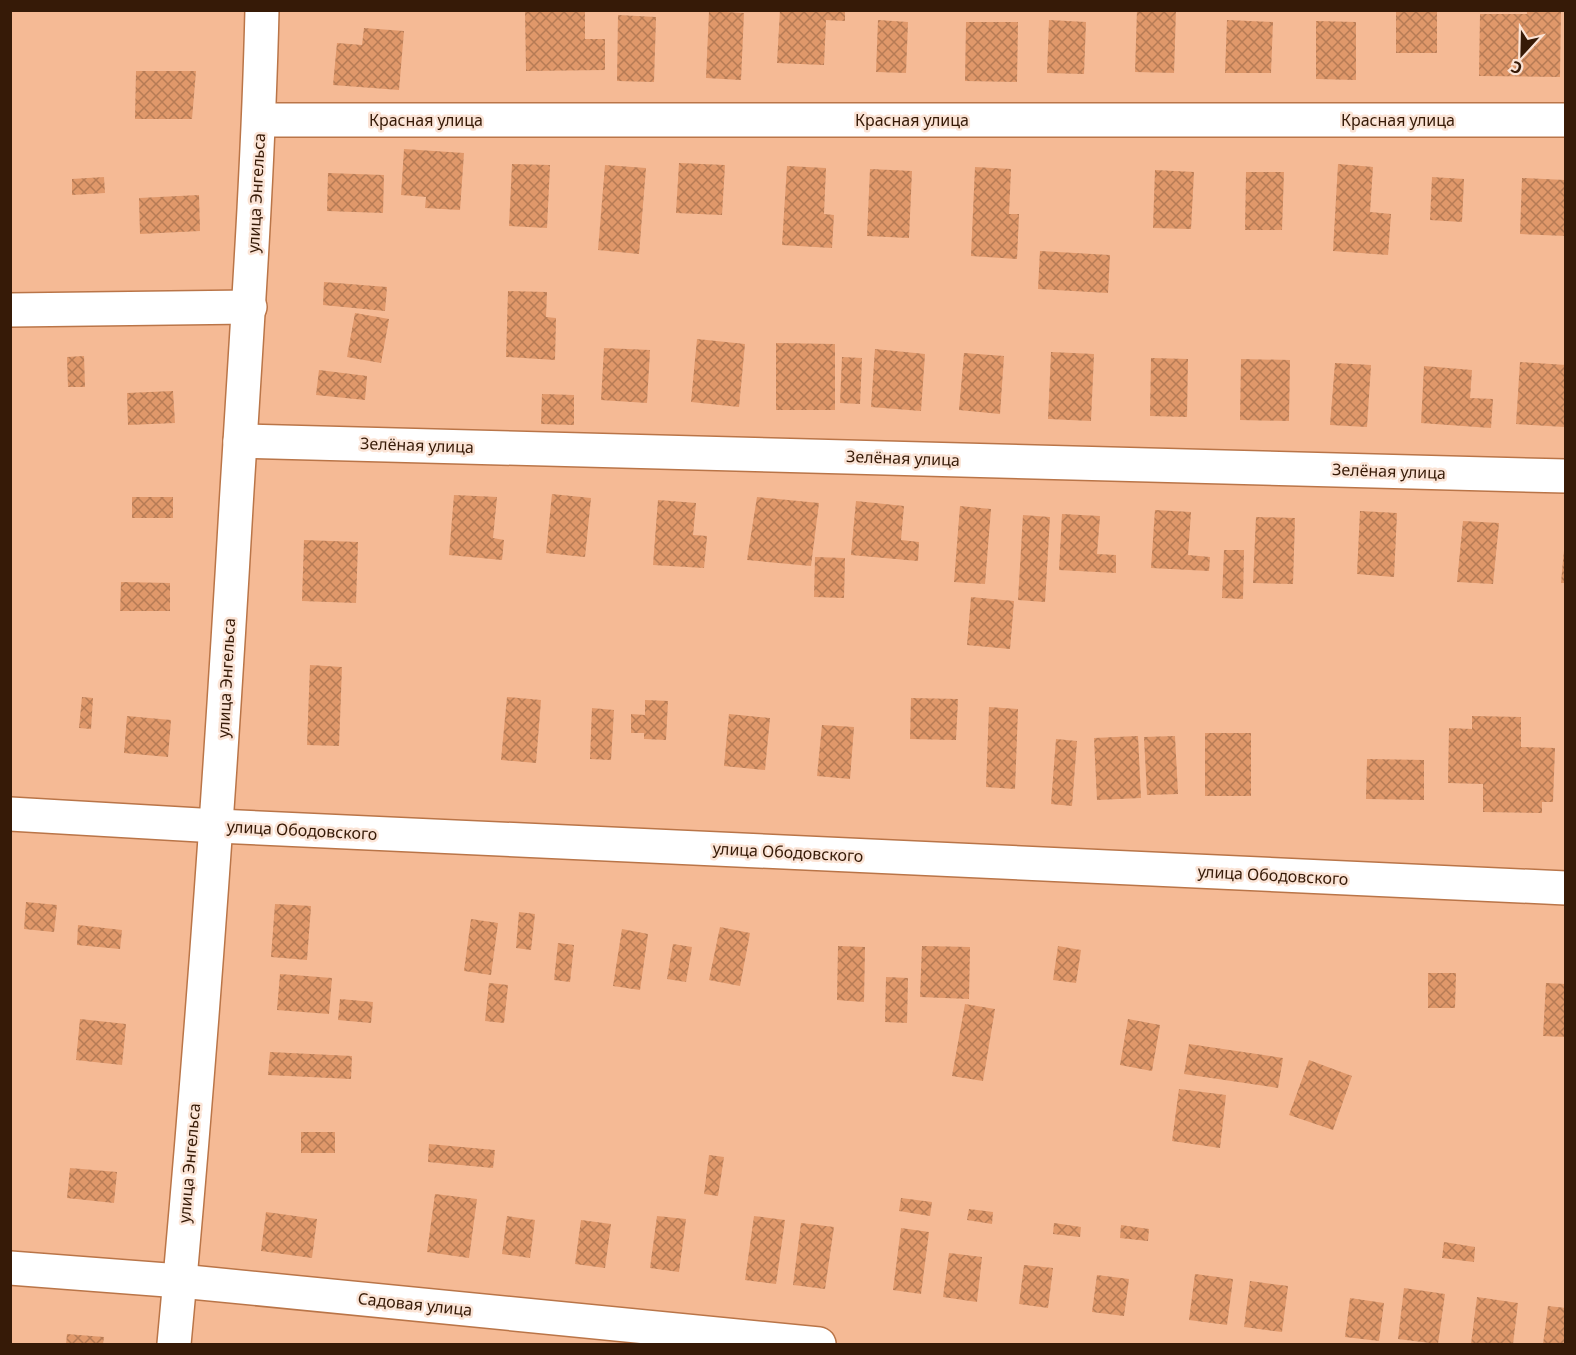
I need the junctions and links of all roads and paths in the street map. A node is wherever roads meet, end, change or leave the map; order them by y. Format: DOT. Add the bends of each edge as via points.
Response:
graph roads {
  1 [pos="262,10"];
  2 [pos="259,120"];
  3 [pos="1566,120"];
  4 [pos="250,307"];
  5 [pos="10,310"];
  6 [pos="240,441"];
  7 [pos="1566,476"];
  8 [pos="10,814"];
  9 [pos="217,826"];
  10 [pos="1566,888"];
  11 [pos="10,1268"];
  12 [pos="180,1281"];
  13 [pos="174,1344"];
  14 [pos="819,1344"];
  1 -- 2 [label="street, улица Энгельса"];
  2 -- 3 [label="street, Красная улица"];
  2 -- 4 [label="street, улица Энгельса"];
  4 -- 5 [label="street"];
  4 -- 6 [label="street, улица Энгельса"];
  6 -- 7 [label="street, Зелёная улица"];
  6 -- 9 [label="street, улица Энгельса"];
  8 -- 9 [label="street, улица Ободовского"];
  9 -- 10 [label="street, улица Ободовского"];
  9 -- 12 [label="street, улица Энгельса"];
  11 -- 12 [label="street, Садовая улица"];
  12 -- 13 [label="street, улица Энгельса"];
  12 -- 14 [label="street, Садовая улица"];
}
